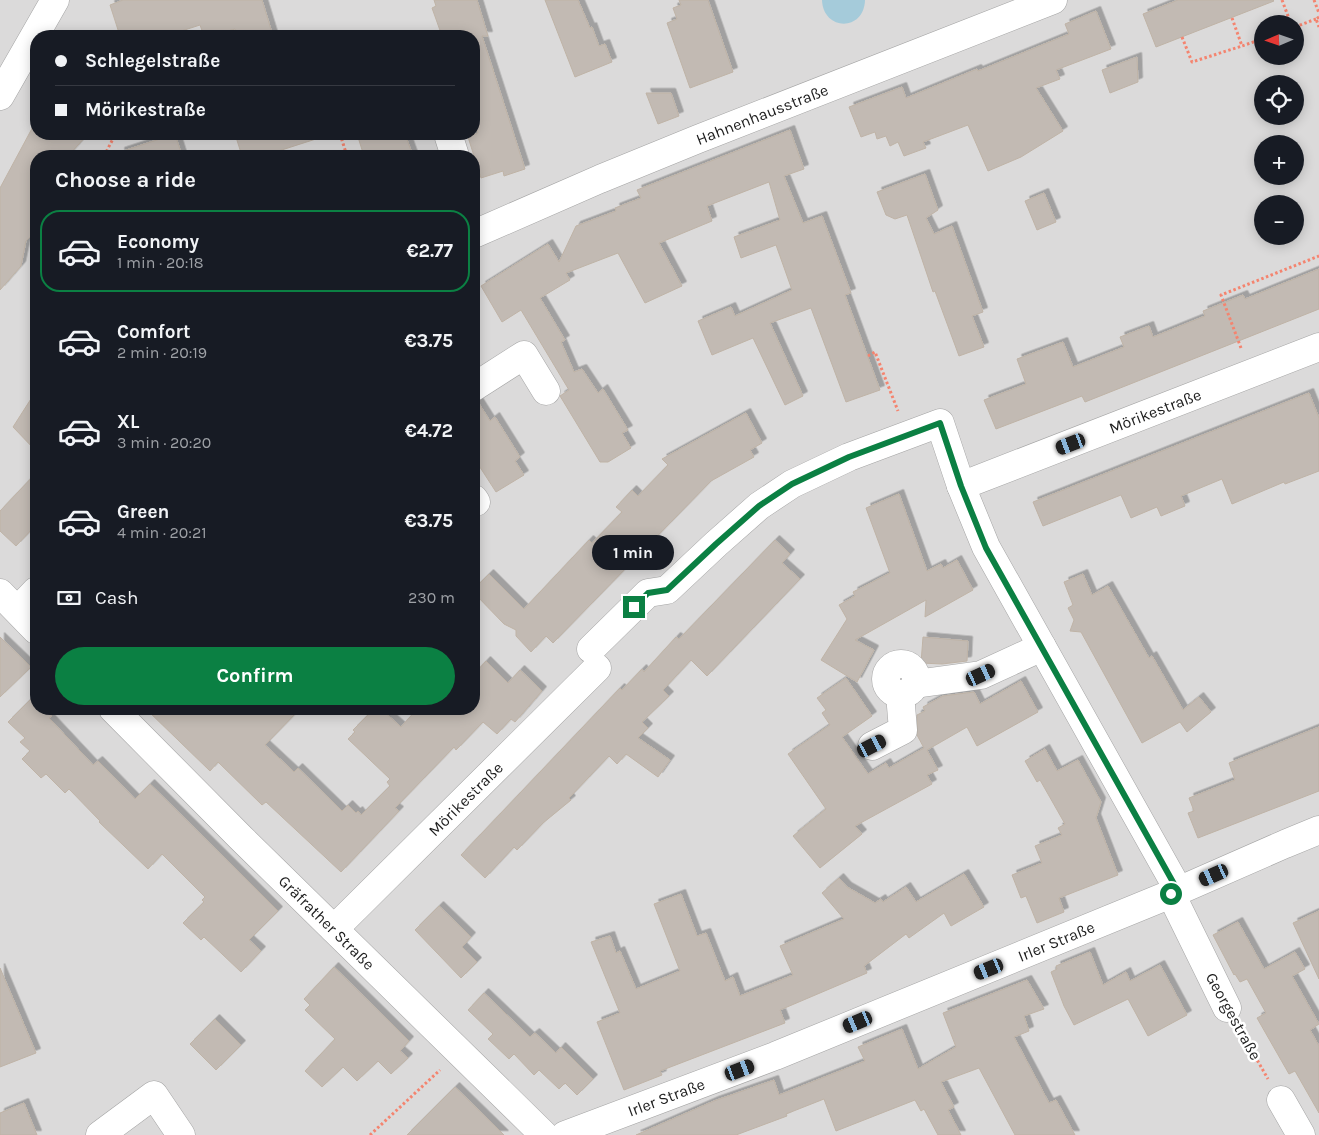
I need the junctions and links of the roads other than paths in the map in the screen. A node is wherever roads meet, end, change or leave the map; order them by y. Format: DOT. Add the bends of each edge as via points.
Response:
graph roads {
  1 [pos="55,0"];
  2 [pos="1053,0"];
  3 [pos="38,30"];
  4 [pos="30,44"];
  5 [pos="0,96"];
  6 [pos="480,225"];
  7 [pos="1319,347"];
  8 [pos="480,376"];
  9 [pos="546,391"];
  10 [pos="940,423"];
  11 [pos="961,486"];
  12 [pos="30,593"];
  13 [pos="9,602"];
  14 [pos="30,624"];
  15 [pos="1042,647"];
  16 [pos="118,715"];
  17 [pos="872,746"];
  18 [pos="1319,830"];
  19 [pos="1175,893"];
  20 [pos="334,929"];
  21 [pos="1227,1008"];
  22 [pos="1281,1100"];
  23 [pos="100,1135"];
  24 [pos="181,1135"];
  25 [pos="544,1135"];
  26 [pos="566,1135"];
  27 [pos="1301,1135"];
  1 -- 3 [label="street"];
  2 -- 6 [label="street, Hahnenhausstraße"];
  4 -- 5 [label="street"];
  7 -- 11 [label="street, Mörikestraße"];
  8 -- 9 [label="street" via="524,355"];
  10 -- 11 [label="street, Georgestraße"];
  10 -- 20 [label="street, Mörikestraße" via="849,457 792,484 759,506 667,590 648,593 594,658"];
  11 -- 15 [label="street, Georgestraße" via="986,548"];
  12 -- 13 [label="street"];
  13 -- 14 [label="street"];
  15 -- 17 [label="street" via="981,675 907,689 903,730"];
  15 -- 19 [label="street, Georgestraße"];
  16 -- 20 [label="street, Gräfrather Straße"];
  18 -- 19 [label="street, Irler Straße"];
  19 -- 21 [label="street, Georgestraße"];
  19 -- 26 [label="street, Irler Straße" via="775,1056"];
  20 -- 25 [label="street, Gräfrather Straße"];
  22 -- 27 [label="street"];
  23 -- 24 [label="street" via="154,1095"];
}
